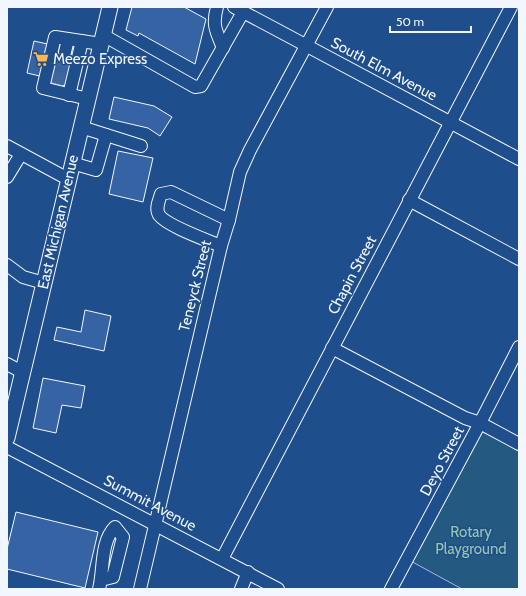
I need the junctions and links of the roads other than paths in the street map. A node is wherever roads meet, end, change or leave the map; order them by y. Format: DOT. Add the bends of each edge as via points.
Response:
graph roads {
  1 [pos="110,7"];
  2 [pos="217,7"];
  3 [pos="327,7"];
  4 [pos="511,7"];
  5 [pos="238,9"];
  6 [pos="68,39"];
  7 [pos="102,40"];
  8 [pos="82,41"];
  9 [pos="307,46"];
  10 [pos="223,48"];
  11 [pos="65,52"];
  12 [pos="69,95"];
  13 [pos="88,99"];
  14 [pos="450,123"];
  15 [pos="81,127"];
  16 [pos="106,135"];
  17 [pos="7,146"];
  18 [pos="141,146"];
  19 [pos="21,154"];
  20 [pos="519,159"];
  21 [pos="72,163"];
  22 [pos="7,177"];
  23 [pos="68,179"];
  24 [pos="409,200"];
  25 [pos="229,220"];
  26 [pos="221,246"];
  27 [pos="519,259"];
  28 [pos="7,266"];
  29 [pos="44,282"];
  30 [pos="519,347"];
  31 [pos="332,348"];
  32 [pos="7,364"];
  33 [pos="22,372"];
  34 [pos="480,423"];
  35 [pos="7,438"];
  36 [pos="519,444"];
  37 [pos="7,447"];
  38 [pos="119,505"];
  39 [pos="156,525"];
  40 [pos="222,559"];
  41 [pos="248,572"];
  42 [pos="100,585"];
  43 [pos="140,589"];
  44 [pos="241,589"];
  45 [pos="278,589"];
  46 [pos="391,589"];
  1 -- 7 [label="main road, East Michigan Avenue"];
  2 -- 10 [label="street" via="214,27"];
  3 -- 9 [label="street, Teneyck Street"];
  4 -- 14 [label="street, Chapin Street"];
  5 -- 9 [label="street, South Elm Avenue"];
  5 -- 10 [label="street"];
  6 -- 8 [label="street"];
  6 -- 11 [label="street"];
  6 -- 12 [label="street" via="55,37 43,88 56,88"];
  7 -- 8 [label="street"];
  7 -- 10 [label="street" via="195,87 201,86"];
  7 -- 13 [label="main road, East Michigan Avenue"];
  8 -- 12 [label="street"];
  9 -- 14 [label="street, South Elm Avenue"];
  9 -- 25 [label="street, Teneyck Street" via="240,172"];
  12 -- 13 [label="street"];
  13 -- 15 [label="main road, East Michigan Avenue"];
  14 -- 20 [label="street, South Elm Avenue"];
  14 -- 24 [label="street, Chapin Street"];
  15 -- 16 [label="street"];
  15 -- 21 [label="main road, East Michigan Avenue"];
  16 -- 18 [label="street"];
  16 -- 21 [label="street" via="96,170"];
  17 -- 19 [label="street"];
  19 -- 22 [label="street"];
  19 -- 23 [label="street"];
  21 -- 23 [label="main road, East Michigan Avenue"];
  23 -- 29 [label="main road, East Michigan Avenue"];
  24 -- 27 [label="street"];
  24 -- 31 [label="street, Chapin Street"];
  25 -- 26 [label="street, Teneyck Street"];
  25 -- 26 [label="street" via="171,192 161,194 157,205 158,214 166,221"];
  26 -- 39 [label="street, Teneyck Street"];
  28 -- 29 [label="street" via="23,278"];
  29 -- 33 [label="main road, East Michigan Avenue"];
  30 -- 34 [label="street, Deyo Street"];
  31 -- 34 [label="street" via="465,418"];
  31 -- 40 [label="street, Chapin Street"];
  32 -- 33 [label="street"];
  33 -- 35 [label="main road, East Michigan Avenue"];
  34 -- 36 [label="street"];
  34 -- 46 [label="street, Deyo Street"];
  37 -- 38 [label="street, Summit Avenue"];
  38 -- 39 [label="street, Summit Avenue"];
  38 -- 42 [label="street" via="115,527 109,533"];
  39 -- 40 [label="street, Summit Avenue"];
  39 -- 43 [label="street, Teneyck Street"];
  40 -- 41 [label="street, Summit Avenue"];
  41 -- 44 [label="street"];
  41 -- 45 [label="street, Summit Avenue"];
}
